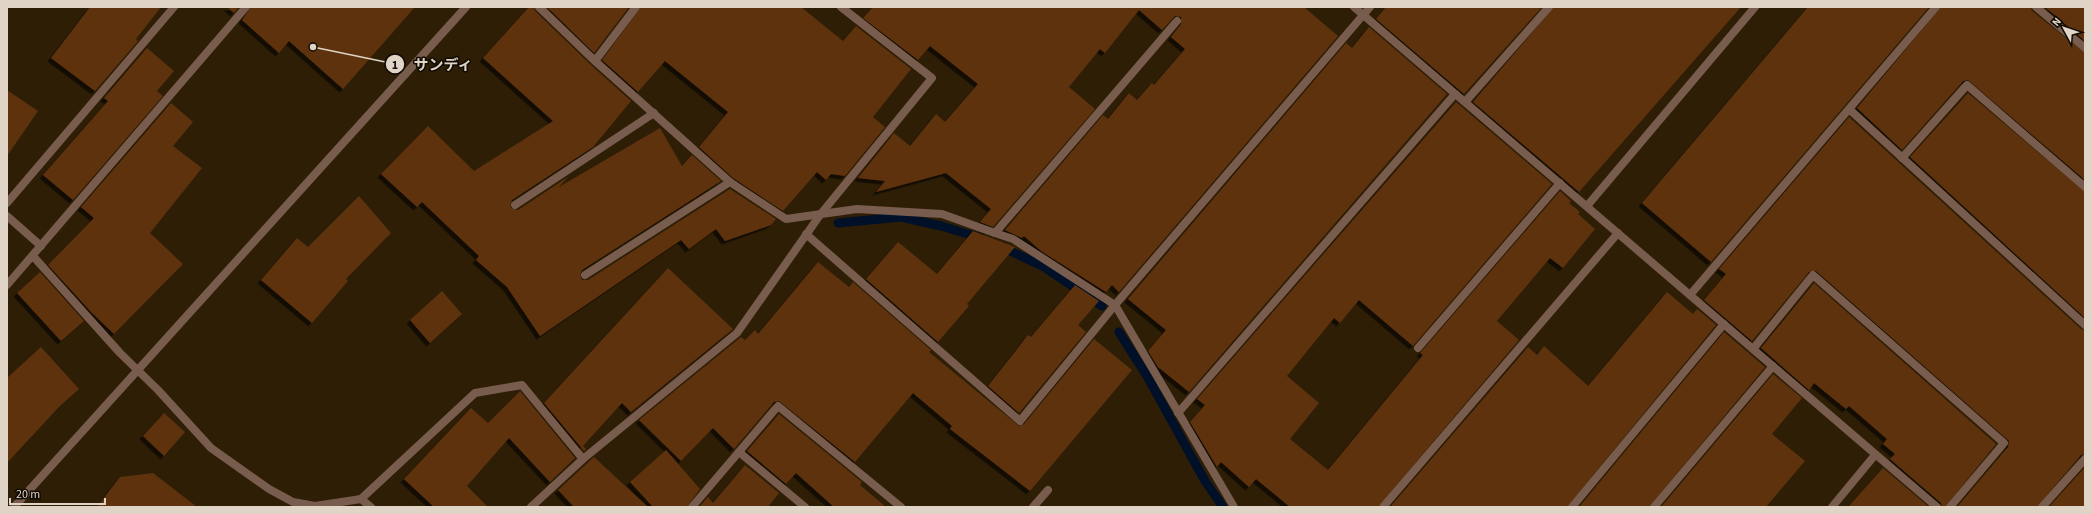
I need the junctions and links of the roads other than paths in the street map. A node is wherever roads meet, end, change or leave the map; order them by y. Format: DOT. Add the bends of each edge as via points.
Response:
graph roads {
  1 [pos="174,7"];
  2 [pos="246,7"];
  3 [pos="466,7"];
  4 [pos="539,7"];
  5 [pos="636,7"];
  6 [pos="841,7"];
  7 [pos="1354,7"];
  8 [pos="1370,7"];
  9 [pos="1549,7"];
  10 [pos="1755,7"];
  11 [pos="1936,7"];
  12 [pos="2036,7"];
  13 [pos="1363,15"];
  14 [pos="1177,21"];
  15 [pos="2085,48"];
  16 [pos="595,61"];
  17 [pos="1455,94"];
  18 [pos="1465,102"];
  19 [pos="1848,109"];
  20 [pos="654,113"];
  21 [pos="1902,158"];
  22 [pos="730,182"];
  23 [pos="1560,183"];
  24 [pos="2085,187"];
  25 [pos="7,203"];
  26 [pos="515,205"];
  27 [pos="1587,206"];
  28 [pos="820,215"];
  29 [pos="7,216"];
  30 [pos="995,233"];
  31 [pos="1618,233"];
  32 [pos="806,234"];
  33 [pos="41,246"];
  34 [pos="33,256"];
  35 [pos="585,275"];
  36 [pos="7,285"];
  37 [pos="1690,295"];
  38 [pos="1115,305"];
  39 [pos="1724,324"];
  40 [pos="2085,325"];
  41 [pos="1418,348"];
  42 [pos="1753,349"];
  43 [pos="1773,366"];
  44 [pos="138,370"];
  45 [pos="1178,413"];
  46 [pos="739,452"];
  47 [pos="1875,455"];
  48 [pos="583,459"];
  49 [pos="2085,459"];
  50 [pos="1048,490"];
  51 [pos="361,500"];
  52 [pos="14,507"];
  53 [pos="371,507"];
  54 [pos="531,507"];
  55 [pos="692,507"];
  56 [pos="805,507"];
  57 [pos="901,507"];
  58 [pos="1033,507"];
  59 [pos="1234,507"];
  60 [pos="1383,507"];
  61 [pos="1572,507"];
  62 [pos="1654,507"];
  63 [pos="1832,507"];
  64 [pos="1937,507"];
  65 [pos="1950,507"];
  66 [pos="2042,507"];
  1 -- 25 [label="street"];
  2 -- 33 [label="street"];
  3 -- 44 [label="street"];
  4 -- 16 [label="street"];
  5 -- 16 [label="street"];
  6 -- 28 [label="street" via="932,78"];
  7 -- 13 [label="street"];
  8 -- 13 [label="street"];
  9 -- 18 [label="street"];
  10 -- 27 [label="street"];
  11 -- 19 [label="street"];
  12 -- 15 [label="street"];
  13 -- 17 [label="street"];
  13 -- 38 [label="street"];
  14 -- 30 [label="street"];
  16 -- 20 [label="street"];
  17 -- 18 [label="street"];
  17 -- 45 [label="street"];
  18 -- 23 [label="street"];
  19 -- 21 [label="street"];
  19 -- 37 [label="street"];
  20 -- 22 [label="street"];
  20 -- 26 [label="street"];
  21 -- 24 [label="street" via="1967,85"];
  21 -- 40 [label="street"];
  22 -- 28 [label="street" via="786,220"];
  22 -- 35 [label="street"];
  23 -- 27 [label="street"];
  23 -- 41 [label="street"];
  27 -- 31 [label="street"];
  28 -- 30 [label="street" via="857,209 942,214"];
  28 -- 32 [label="street"];
  29 -- 33 [label="street"];
  30 -- 38 [label="street" via="1012,239"];
  31 -- 37 [label="street"];
  31 -- 60 [label="street"];
  32 -- 38 [label="street" via="1020,421"];
  32 -- 48 [label="street" via="737,333"];
  33 -- 34 [label="street"];
  34 -- 36 [label="street"];
  34 -- 44 [label="street"];
  37 -- 39 [label="street"];
  38 -- 45 [label="street"];
  39 -- 42 [label="street"];
  39 -- 61 [label="street"];
  42 -- 43 [label="street"];
  42 -- 65 [label="street" via="1813,275 2004,443"];
  43 -- 47 [label="street"];
  43 -- 62 [label="street"];
  44 -- 51 [label="street" via="211,448 269,489 293,502 315,506"];
  44 -- 52 [label="street"];
  45 -- 59 [label="street"];
  46 -- 55 [label="street"];
  46 -- 56 [label="street"];
  46 -- 57 [label="street" via="778,406"];
  47 -- 63 [label="street"];
  47 -- 64 [label="street"];
  48 -- 51 [label="street" via="522,385 474,393"];
  48 -- 54 [label="street"];
  49 -- 66 [label="street"];
  50 -- 58 [label="street"];
  51 -- 53 [label="street"];
}
